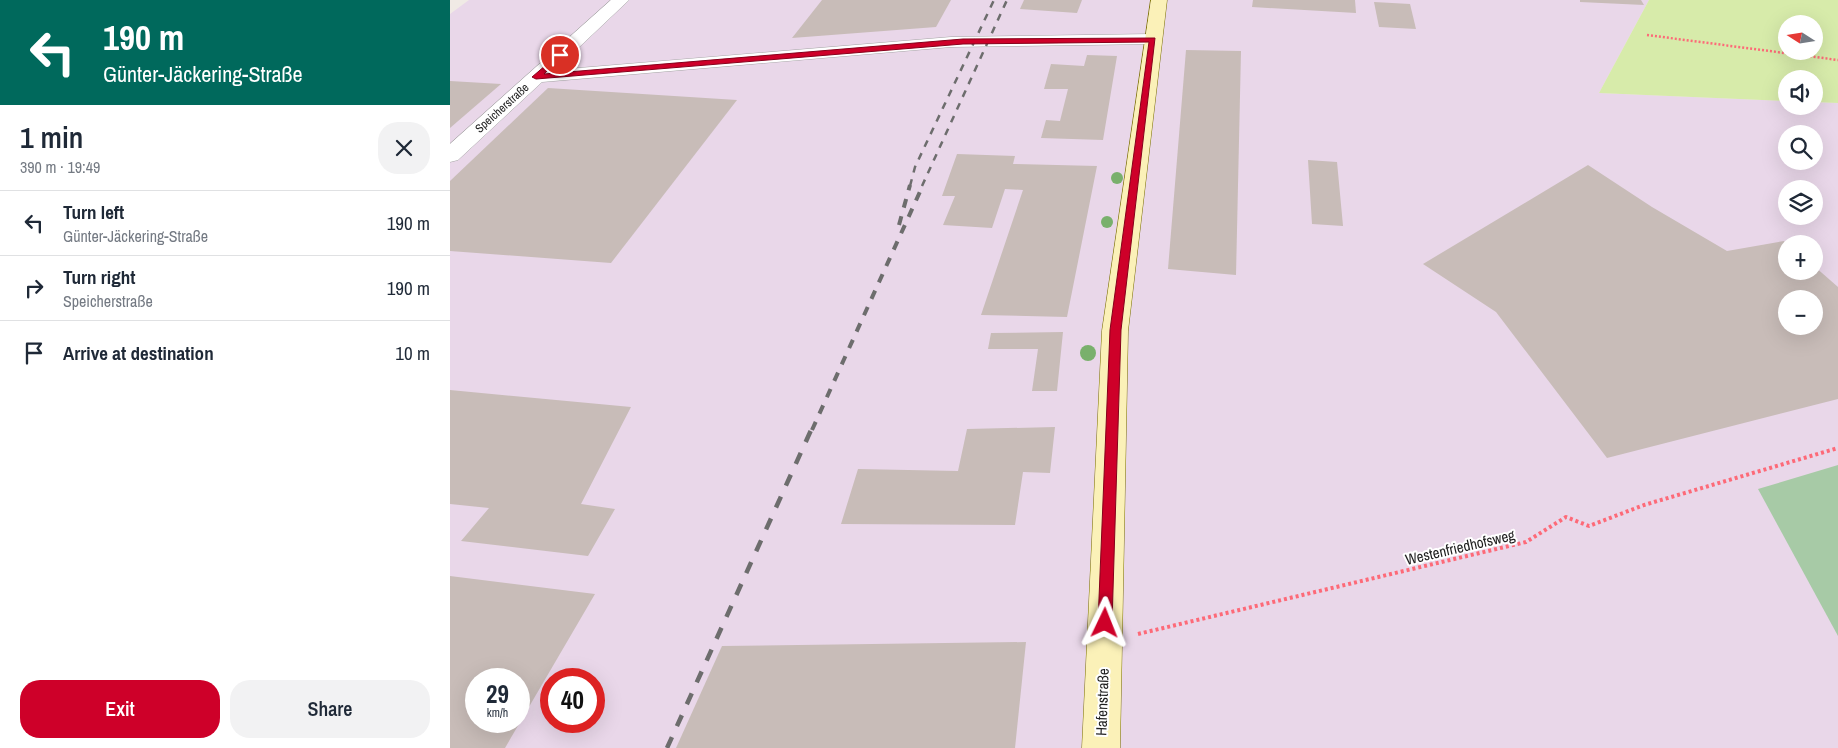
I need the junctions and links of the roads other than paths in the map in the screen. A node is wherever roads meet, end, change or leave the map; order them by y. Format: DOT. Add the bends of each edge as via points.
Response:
graph roads {
  1 [pos="621,0"];
  2 [pos="1159,0"];
  3 [pos="1153,39"];
  4 [pos="536,77"];
  5 [pos="450,154"];
  6 [pos="1101,748"];
  1 -- 4 [label="street, Speicherstraße"];
  2 -- 3 [label="street, Hafenstraße"];
  3 -- 4 [label="street" via="966,41"];
  3 -- 6 [label="street, Hafenstraße" via="1115,330"];
  4 -- 5 [label="street, Speicherstraße"];
}
